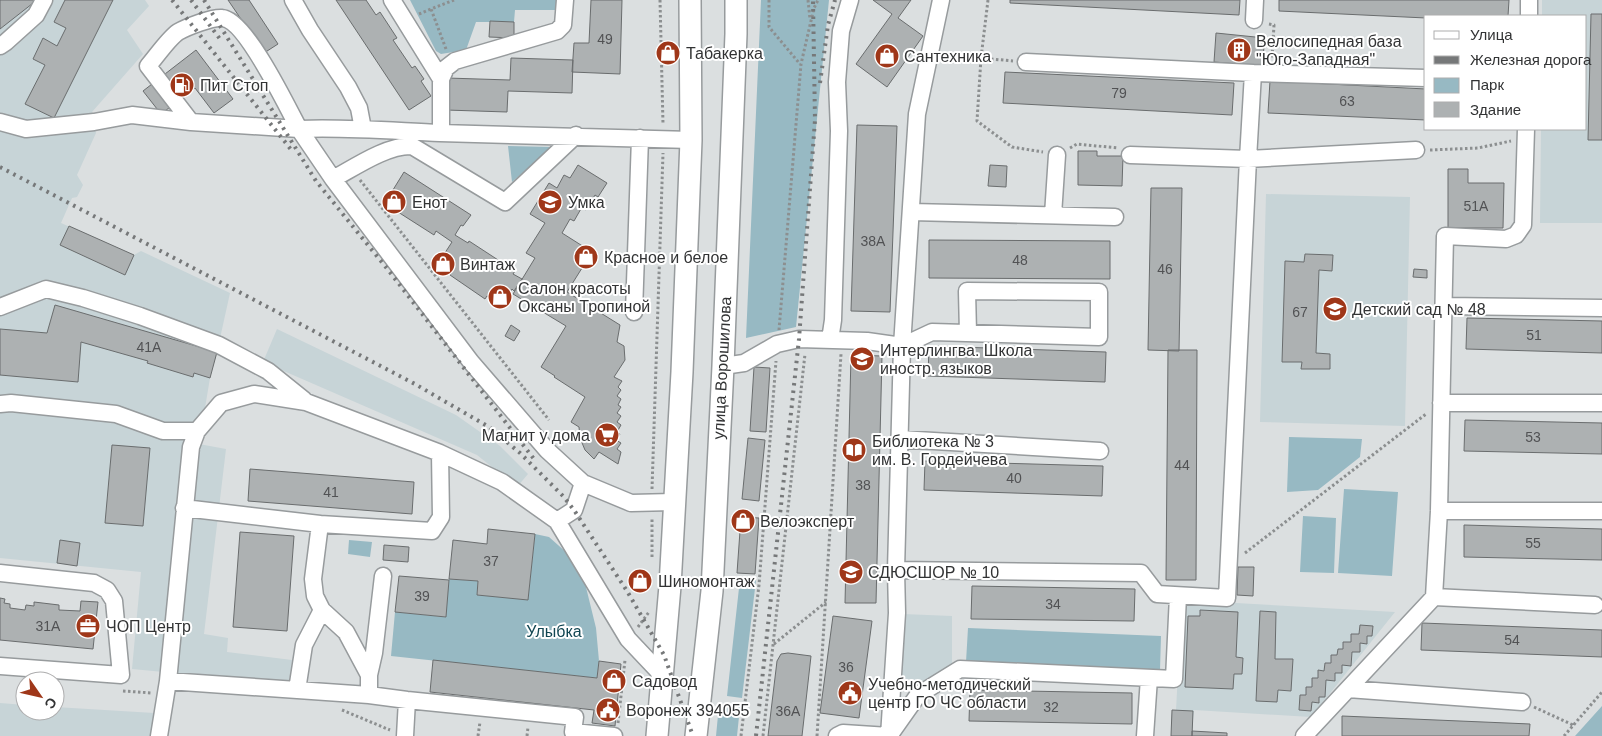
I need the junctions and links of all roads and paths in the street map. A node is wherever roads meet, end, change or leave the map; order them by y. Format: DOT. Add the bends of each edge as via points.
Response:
graph roads {
  1 [pos="44,0"];
  2 [pos="293,0"];
  3 [pos="392,0"];
  4 [pos="454,0"];
  5 [pos="565,0"];
  6 [pos="660,0"];
  7 [pos="690,0"];
  8 [pos="736,0"];
  9 [pos="769,0"];
  10 [pos="808,0"];
  11 [pos="818,0"];
  12 [pos="850,0"];
  13 [pos="941,0"];
  14 [pos="988,0"];
  15 [pos="1255,0"];
  16 [pos="1529,0"];
  17 [pos="1529,15"];
  18 [pos="1254,20"];
  19 [pos="811,21"];
  20 [pos="0,46"];
  21 [pos="981,58"];
  22 [pos="1026,62"];
  23 [pos="452,63"];
  24 [pos="801,64"];
  25 [pos="1253,73"];
  26 [pos="1271,74"];
  27 [pos="1424,78"];
  28 [pos="441,79"];
  29 [pos="0,122"];
  30 [pos="191,122"];
  31 [pos="299,129"];
  32 [pos="363,130"];
  33 [pos="441,133"];
  34 [pos="1526,133"];
  35 [pos="576,135"];
  36 [pos="640,138"];
  37 [pos="663,139"];
  38 [pos="691,140"];
  39 [pos="1416,150"];
  40 [pos="1058,154"];
  41 [pos="1130,155"];
  42 [pos="1248,159"];
  43 [pos="352,169"];
  44 [pos="333,179"];
  45 [pos="911,212"];
  46 [pos="1053,215"];
  47 [pos="1115,217"];
  48 [pos="1444,306"];
  49 [pos="0,307"];
  50 [pos="1602,308"];
  51 [pos="634,312"];
  52 [pos="968,333"];
  53 [pos="807,339"];
  54 [pos="836,340"];
  55 [pos="777,344"];
  56 [pos="902,346"];
  57 [pos="723,366"];
  58 [pos="306,402"];
  59 [pos="1441,403"];
  60 [pos="1602,403"];
  61 [pos="0,404"];
  62 [pos="549,420"];
  63 [pos="197,431"];
  64 [pos="900,440"];
  65 [pos="1100,451"];
  66 [pos="440,453"];
  67 [pos="583,483"];
  68 [pos="652,502"];
  69 [pos="673,502"];
  70 [pos="184,508"];
  71 [pos="1439,511"];
  72 [pos="1602,511"];
  73 [pos="557,521"];
  74 [pos="320,524"];
  75 [pos="652,559"];
  76 [pos="1228,566"];
  77 [pos="896,570"];
  78 [pos="0,573"];
  79 [pos="383,576"];
  80 [pos="1178,596"];
  81 [pos="1434,597"];
  82 [pos="826,602"];
  83 [pos="1594,605"];
  84 [pos="651,607"];
  85 [pos="322,610"];
  86 [pos="628,639"];
  87 [pos="774,644"];
  88 [pos="0,666"];
  89 [pos="369,675"];
  90 [pos="662,676"];
  91 [pos="1149,678"];
  92 [pos="168,681"];
  93 [pos="1348,688"];
  94 [pos="297,690"];
  95 [pos="1602,692"];
  96 [pos="369,695"];
  97 [pos="407,700"];
  98 [pos="1522,702"];
  99 [pos="1573,725"];
  100 [pos="616,731"];
  101 [pos="159,736"];
  102 [pos="405,736"];
  103 [pos="656,736"];
  104 [pos="696,736"];
  105 [pos="741,736"];
  106 [pos="763,736"];
  107 [pos="817,736"];
  108 [pos="837,736"];
  109 [pos="889,736"];
  110 [pos="1145,736"];
  111 [pos="1304,736"];
  112 [pos="1564,736"];
  1 -- 20 [label="street" via="36,15"];
  2 -- 32 [label="street" via="348,87 358,108"];
  3 -- 28 [label="street"];
  4 -- 23 [label="path" via="431,9"];
  5 -- 23 [label="street" via="563,25 557,31"];
  6 -- 37 [label="path"];
  7 -- 38 [label="main road"];
  8 -- 57 [label="main road, улица Ворошилова"];
  9 -- 24 [label="path" via="769,27"];
  10 -- 19 [label="path"];
  11 -- 19 [label="path"];
  12 -- 54 [label="street" via="841,31 837,82 839,141 833,320"];
  13 -- 45 [label="street" via="917,114"];
  14 -- 21 [label="path"];
  15 -- 18 [label="street"];
  16 -- 17 [label="street"];
  18 -- 26 [label="path" via="1274,25"];
  19 -- 24 [label="path"];
  21 -- 22 [label="path"];
  21 -- 40 [label="path" via="977,121 1012,147"];
  22 -- 25 [label="street"];
  23 -- 28 [label="street"];
  24 -- 55 [label="path"];
  25 -- 26 [label="street"];
  25 -- 42 [label="street"];
  26 -- 27 [label="street"];
  28 -- 33 [label="street"];
  29 -- 30 [label="street" via="26,129 132,115"];
  30 -- 31 [label="street"];
  30 -- 31 [label="street" via="148,66 178,32 223,18 234,24 251,45 276,83"];
  31 -- 32 [label="street" via="335,127"];
  31 -- 44 [label="street"];
  32 -- 33 [label="street"];
  33 -- 35 [label="street"];
  34 -- 39 [label="path" via="1478,148"];
  34 -- 48 [label="street" via="1523,225 1516,235 1506,239 1445,236"];
  35 -- 36 [label="street"];
  35 -- 43 [label="street" via="504,202 412,146 401,145"];
  36 -- 37 [label="street"];
  36 -- 51 [label="street"];
  37 -- 38 [label="street"];
  37 -- 68 [label="path"];
  38 -- 69 [label="main road" via="682,372"];
  39 -- 42 [label="street"];
  40 -- 41 [label="path" via="1077,144 1120,148"];
  40 -- 46 [label="street"];
  41 -- 42 [label="street"];
  42 -- 76 [label="street"];
  43 -- 44 [label="street"];
  43 -- 62 [label="path"];
  44 -- 67 [label="street" via="471,362 547,450"];
  45 -- 46 [label="street"];
  45 -- 56 [label="street"];
  46 -- 47 [label="street"];
  48 -- 50 [label="street"];
  48 -- 59 [label="street"];
  49 -- 58 [label="street" via="46,289 83,298 219,345 268,371"];
  52 -- 52 [label="street" via="1098,337 1099,292 967,291"];
  52 -- 56 [label="street" via="932,332"];
  53 -- 54 [label="street"];
  53 -- 55 [label="street"];
  53 -- 87 [label="path"];
  54 -- 56 [label="street"];
  54 -- 82 [label="path"];
  55 -- 57 [label="street" via="744,363"];
  55 -- 105 [label="path" via="759,585"];
  56 -- 64 [label="street"];
  57 -- 104 [label="main road, улица Ворошилова" via="712,591"];
  58 -- 63 [label="street" via="254,394 221,403"];
  58 -- 66 [label="street"];
  59 -- 60 [label="street"];
  59 -- 71 [label="street"];
  59 -- 76 [label="path"];
  61 -- 63 [label="street" via="11,402 116,414 163,431"];
  63 -- 70 [label="street" via="191,447"];
  64 -- 65 [label="street"];
  64 -- 77 [label="street"];
  66 -- 73 [label="street" via="502,482"];
  66 -- 74 [label="street" via="441,517 432,531"];
  67 -- 68 [label="street" via="631,503"];
  67 -- 73 [label="street" via="574,510"];
  68 -- 69 [label="street"];
  68 -- 75 [label="path"];
  69 -- 90 [label="main road"];
  70 -- 74 [label="street"];
  70 -- 92 [label="street"];
  71 -- 72 [label="street"];
  71 -- 81 [label="street"];
  73 -- 86 [label="street"];
  74 -- 85 [label="street" via="313,579 315,596"];
  76 -- 80 [label="street" via="1227,598"];
  77 -- 80 [label="street" via="1141,573 1157,594"];
  77 -- 109 [label="street" via="897,613"];
  78 -- 88 [label="street" via="94,583 107,590 114,601 121,675"];
  79 -- 89 [label="street"];
  80 -- 91 [label="street" via="1174,679"];
  81 -- 83 [label="street"];
  81 -- 93 [label="street"];
  82 -- 87 [label="path"];
  82 -- 107 [label="path"];
  84 -- 86 [label="path"];
  85 -- 89 [label="street" via="346,632"];
  85 -- 94 [label="street" via="304,645"];
  86 -- 90 [label="street"];
  86 -- 100 [label="path"];
  87 -- 106 [label="path"];
  89 -- 96 [label="street"];
  90 -- 103 [label="main road"];
  91 -- 109 [label="street" via="960,669 918,695"];
  91 -- 110 [label="street"];
  92 -- 94 [label="street"];
  92 -- 101 [label="street"];
  93 -- 98 [label="street"];
  93 -- 111 [label="street"];
  94 -- 96 [label="street"];
  95 -- 99 [label="path"];
  96 -- 97 [label="street"];
  97 -- 100 [label="street" via="575,717 573,732"];
  97 -- 102 [label="street"];
  98 -- 99 [label="path"];
  99 -- 112 [label="path"];
  108 -- 109 [label="street"];
}
